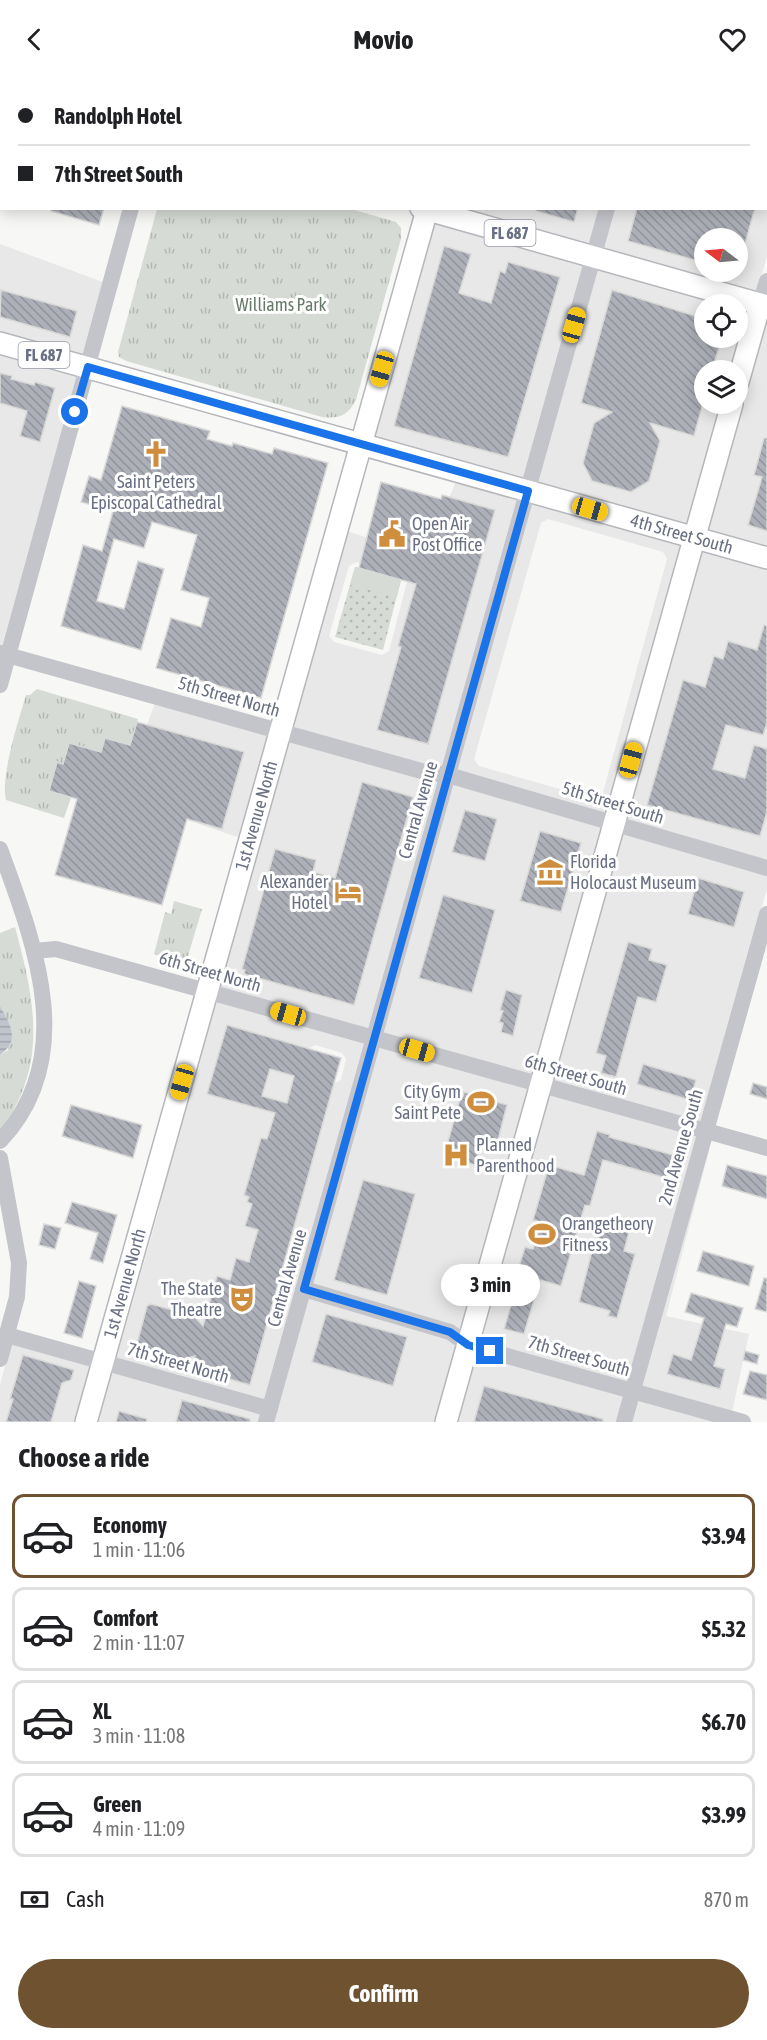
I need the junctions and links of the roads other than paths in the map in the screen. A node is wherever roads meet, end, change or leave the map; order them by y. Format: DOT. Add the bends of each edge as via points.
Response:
graph roads {
  1 [pos="130,210"];
  2 [pos="425,210"];
  3 [pos="429,210"];
  4 [pos="606,210"];
  5 [pos="594,257"];
  6 [pos="767,281"];
  7 [pos="764,305"];
  8 [pos="0,343"];
  9 [pos="745,360"];
  10 [pos="88,367"];
  11 [pos="729,414"];
  12 [pos="361,444"];
  13 [pos="528,491"];
  14 [pos="693,538"];
  15 [pos="767,558"];
  16 [pos="4,654"];
  17 [pos="0,685"];
  18 [pos="280,732"];
  19 [pos="448,776"];
  20 [pos="614,822"];
  21 [pos="0,849"];
  22 [pos="767,868"];
  23 [pos="767,914"];
  24 [pos="34,951"];
  25 [pos="207,991"];
  26 [pos="374,1038"];
  27 [pos="541,1085"];
  28 [pos="706,1131"];
  29 [pos="0,1141"];
  30 [pos="767,1148"];
  31 [pos="0,1158"];
  32 [pos="304,1289"];
  33 [pos="7,1335"];
  34 [pos="468,1345"];
  35 [pos="0,1359"];
  36 [pos="103,1362"];
  37 [pos="633,1391"];
  38 [pos="268,1415"];
  39 [pos="86,1422"];
  40 [pos="446,1422"];
  41 [pos="624,1422"];
  42 [pos="743,1422"];
  1 -- 10 [label="street"];
  2 -- 12 [label="main road, 1st Avenue North"];
  3 -- 5 [label="main road, FL 687"];
  4 -- 5 [label="street, Central Avenue"];
  5 -- 7 [label="main road, FL 687"];
  5 -- 13 [label="street, Central Avenue"];
  6 -- 7 [label="street"];
  7 -- 9 [label="main road"];
  8 -- 10 [label="main road, FL 687"];
  10 -- 12 [label="main road, FL 687"];
  10 -- 16 [label="street"];
  11 -- 14 [label="main road"];
  12 -- 13 [label="main road, FL 687"];
  12 -- 18 [label="main road, 1st Avenue North"];
  13 -- 14 [label="main road, 4th Street South / FL 687"];
  13 -- 19 [label="street, Central Avenue"];
  14 -- 15 [label="main road, 4th Street South / FL 687"];
  14 -- 20 [label="main road"];
  16 -- 17 [label="street"];
  16 -- 18 [label="street, 5th Street North"];
  18 -- 19 [label="street, 5th Street North"];
  18 -- 25 [label="main road, 1st Avenue North"];
  19 -- 20 [label="street, 5th Street South"];
  19 -- 26 [label="street, Central Avenue"];
  20 -- 22 [label="street, 5th Street South" via="630,830"];
  20 -- 27 [label="main road"];
  21 -- 24 [label="street"];
  23 -- 28 [label="street, 2nd Avenue South"];
  24 -- 25 [label="street, 6th Street North" via="56,949"];
  24 -- 29 [label="street" via="45,1019 40,1063 25,1110"];
  25 -- 26 [label="street, 6th Street North"];
  25 -- 36 [label="main road, 1st Avenue North"];
  26 -- 27 [label="street, 6th Street South"];
  26 -- 32 [label="street, Central Avenue"];
  27 -- 28 [label="street, 6th Street South"];
  27 -- 34 [label="main road"];
  28 -- 30 [label="street, 6th Street South"];
  28 -- 37 [label="street, 2nd Avenue South"];
  31 -- 33 [label="street" via="19,1263 17,1297"];
  32 -- 34 [label="street, 7th Street South" via="450,1332"];
  32 -- 38 [label="street, Central Avenue"];
  33 -- 35 [label="street"];
  33 -- 36 [label="street, 7th Street North"];
  34 -- 37 [label="street, 7th Street South"];
  34 -- 40 [label="main road"];
  36 -- 38 [label="street, 7th Street North"];
  36 -- 39 [label="main road, 1st Avenue North"];
  37 -- 41 [label="street, 2nd Avenue South"];
  37 -- 42 [label="street, 7th Street South"];
}
